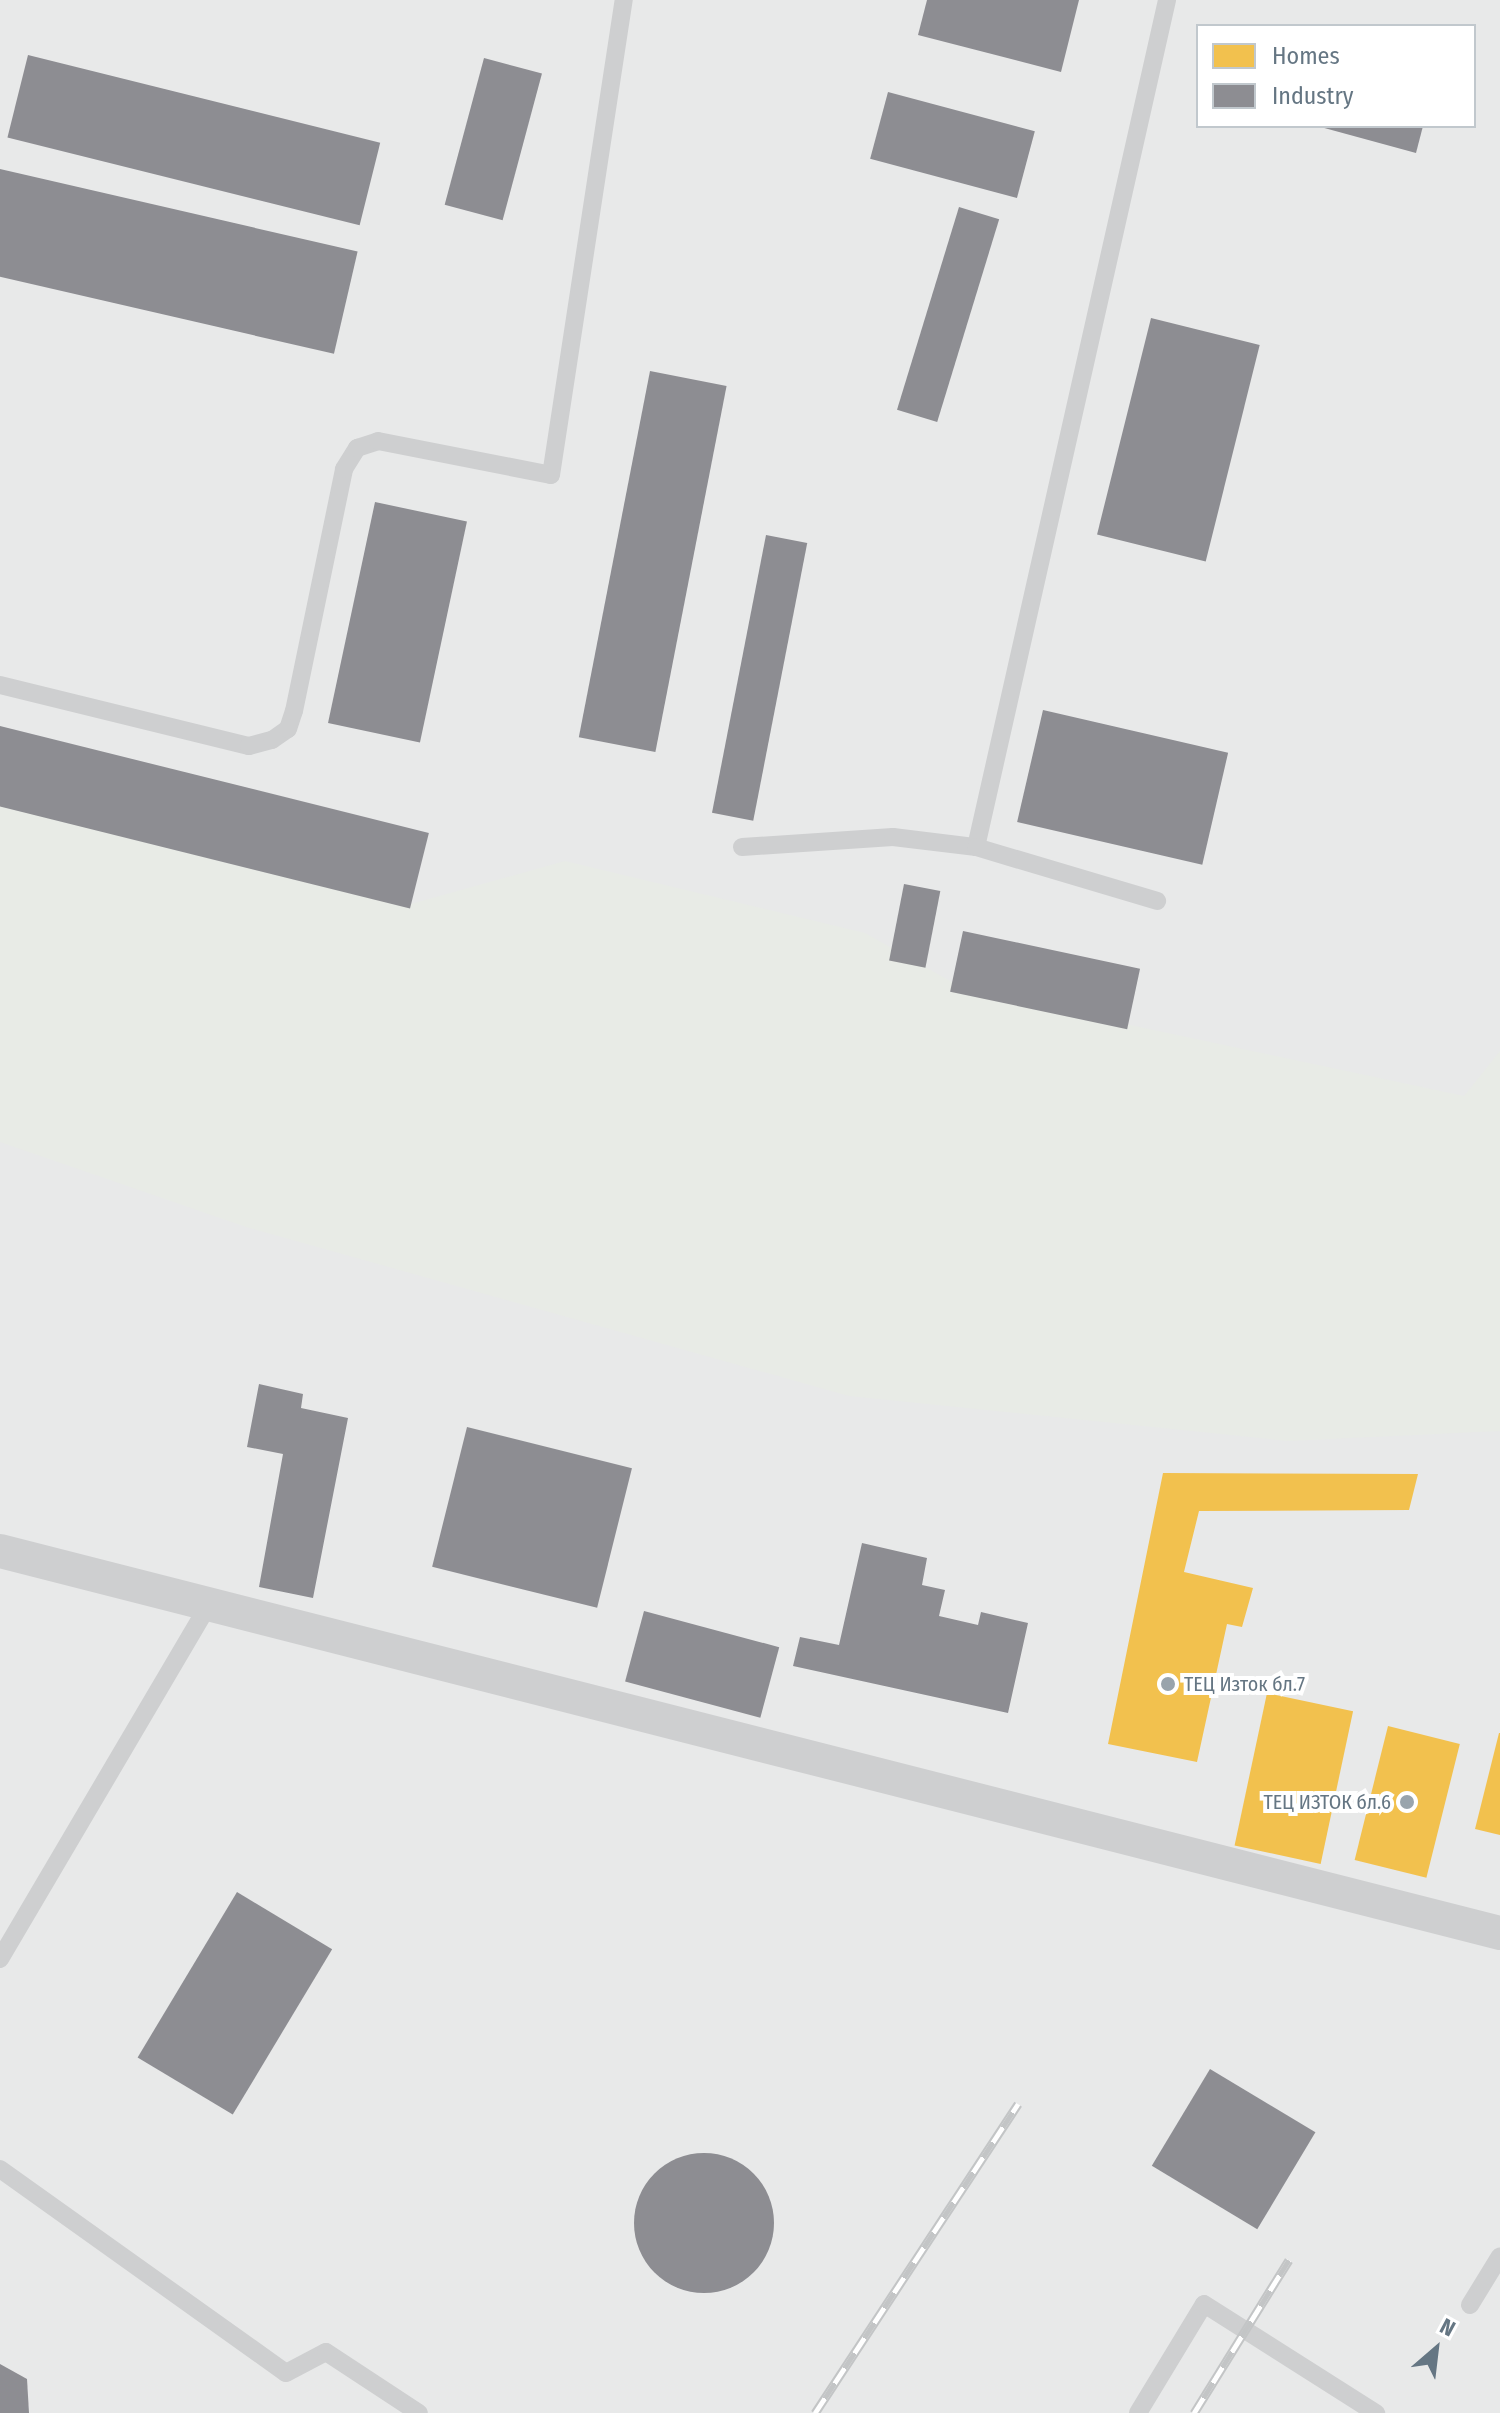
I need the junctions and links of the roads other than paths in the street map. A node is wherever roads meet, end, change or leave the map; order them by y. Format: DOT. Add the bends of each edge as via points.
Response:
graph roads {
  1 [pos="624,0"];
  2 [pos="1167,0"];
  3 [pos="0,685"];
  4 [pos="742,847"];
  5 [pos="976,847"];
  6 [pos="1157,901"];
  7 [pos="0,1551"];
  8 [pos="210,1602"];
  9 [pos="1500,1933"];
  10 [pos="0,1959"];
  11 [pos="0,2169"];
  12 [pos="1500,2256"];
  13 [pos="1470,2305"];
  14 [pos="419,2413"];
  15 [pos="1138,2413"];
  16 [pos="1376,2413"];
  1 -- 3 [label="lane" via="551,475 378,441 357,448 344,469 294,711 288,729 272,740 249,746"];
  2 -- 5 [label="lane"];
  4 -- 5 [label="lane" via="893,837"];
  5 -- 6 [label="lane"];
  7 -- 8 [label="street"];
  8 -- 9 [label="street"];
  8 -- 10 [label="lane"];
  11 -- 14 [label="lane" via="286,2373 326,2352"];
  12 -- 13 [label="lane"];
  15 -- 16 [label="lane" via="1204,2304"];
}
